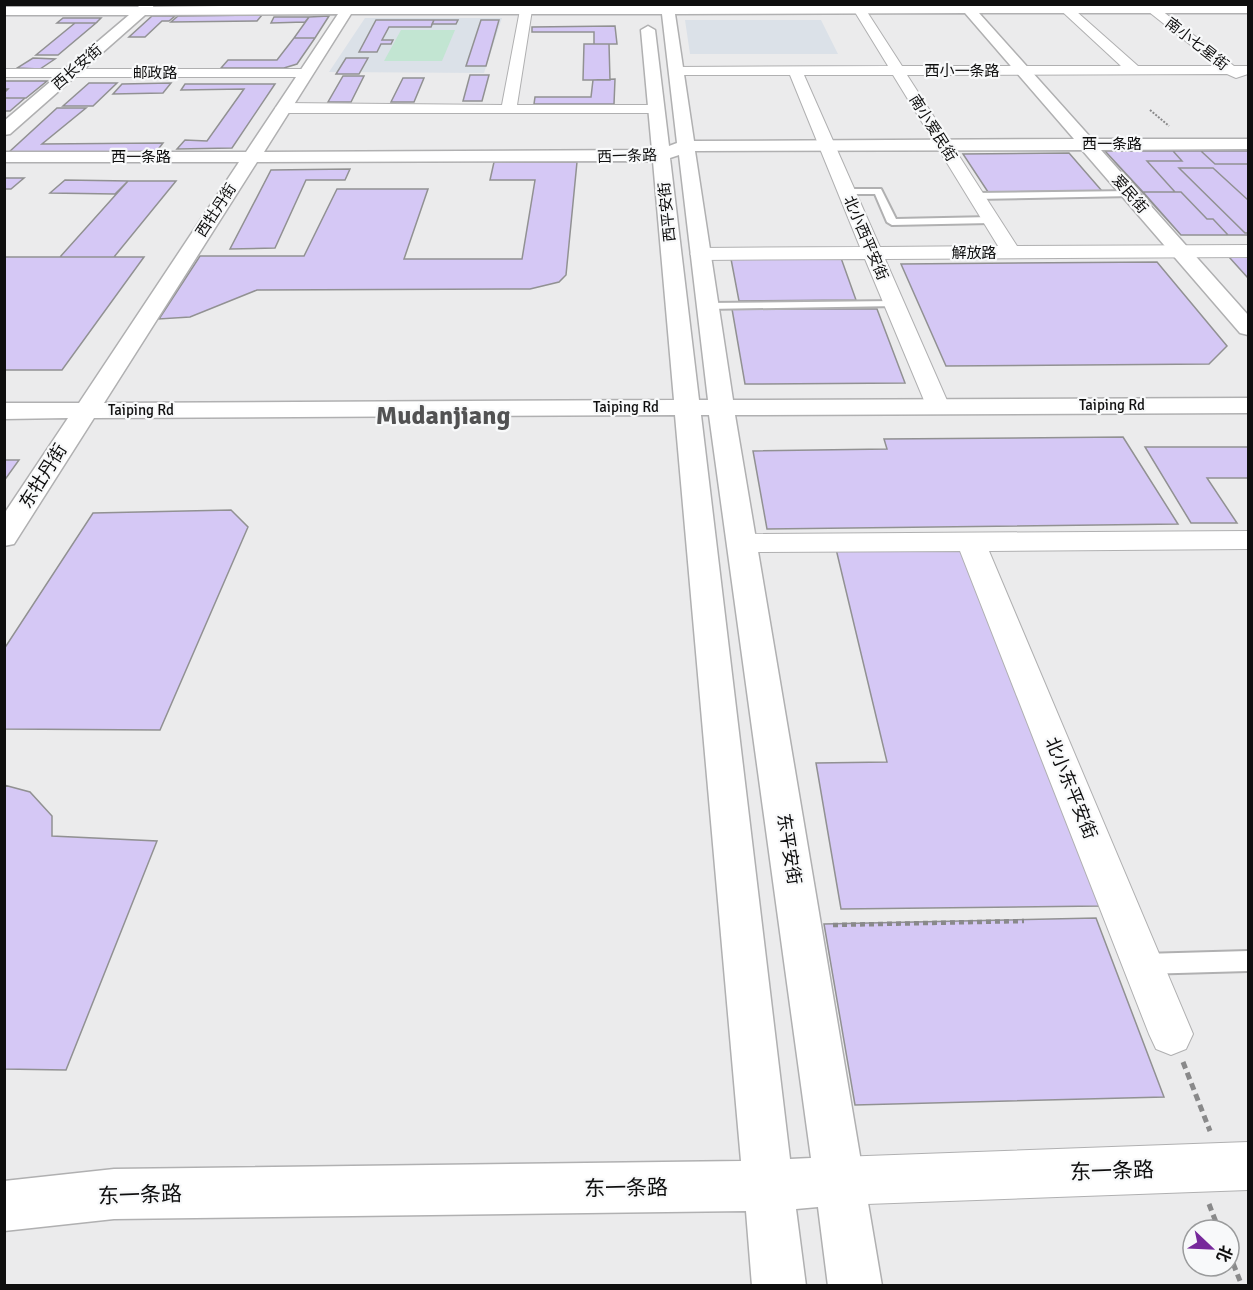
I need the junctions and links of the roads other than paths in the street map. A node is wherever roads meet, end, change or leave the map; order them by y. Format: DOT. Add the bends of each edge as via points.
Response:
graph roads {
  1 [pos="646,7"];
  2 [pos="667,7"];
  3 [pos="764,7"];
  4 [pos="857,7"];
  5 [pos="966,7"];
  6 [pos="1062,7"];
  7 [pos="1148,7"];
  8 [pos="145,8"];
  9 [pos="349,8"];
  10 [pos="1248,9"];
  11 [pos="4,10"];
  12 [pos="526,10"];
  13 [pos="1021,70"];
  14 [pos="1134,70"];
  15 [pos="1230,70"];
  16 [pos="1248,70"];
  17 [pos="676,71"];
  18 [pos="795,71"];
  19 [pos="897,71"];
  20 [pos="69,73"];
  21 [pos="4,74"];
  22 [pos="306,74"];
  23 [pos="1248,84"];
  24 [pos="283,108"];
  25 [pos="509,109"];
  26 [pos="656,110"];
  27 [pos="4,130"];
  28 [pos="1086,144"];
  29 [pos="1248,144"];
  30 [pos="826,145"];
  31 [pos="943,145"];
  32 [pos="686,146"];
  33 [pos="661,155"];
  34 [pos="251,157"];
  35 [pos="4,158"];
  36 [pos="846,192"];
  37 [pos="1131,194"];
  38 [pos="975,196"];
  39 [pos="991,220"];
  40 [pos="1180,251"];
  41 [pos="1248,251"];
  42 [pos="1011,252"];
  43 [pos="872,253"];
  44 [pos="700,254"];
  45 [pos="894,304"];
  46 [pos="708,306"];
  47 [pos="1248,328"];
  48 [pos="937,405"];
  49 [pos="1248,405"];
  50 [pos="4,411"];
  51 [pos="708,413"];
  52 [pos="82,415"];
  53 [pos="1248,419"];
  54 [pos="4,421"];
  55 [pos="4,537"];
  56 [pos="1248,540"];
  57 [pos="972,542"];
  58 [pos="742,543"];
  59 [pos="1248,961"];
  60 [pos="1143,964"];
  61 [pos="1171,1034"];
  62 [pos="1237,1167"];
  63 [pos="840,1181"];
  64 [pos="767,1186"];
  65 [pos="4,1206"];
  66 [pos="779,1286"];
  67 [pos="855,1286"];
  1 -- 2 [label="main road"];
  1 -- 12 [label="main road"];
  1 -- 26 [label="main road, 西平安街"];
  2 -- 3 [label="main road"];
  2 -- 17 [label="main road, 西平安街"];
  3 -- 4 [label="main road"];
  4 -- 5 [label="main road"];
  4 -- 19 [label="street, 南小爱民街"];
  5 -- 6 [label="main road"];
  5 -- 13 [label="main road, 爱民街"];
  6 -- 7 [label="main road"];
  6 -- 14 [label="street"];
  7 -- 10 [label="main road"];
  7 -- 15 [label="street, 南小七星街"];
  8 -- 9 [label="main road"];
  8 -- 11 [label="main road"];
  8 -- 20 [label="main road, 西长安街"];
  9 -- 12 [label="main road"];
  9 -- 22 [label="main road, 西牡丹街"];
  12 -- 25 [label="street"];
  13 -- 14 [label="street, 西小一条路"];
  13 -- 19 [label="street, 西小一条路"];
  13 -- 28 [label="main road, 爱民街"];
  14 -- 15 [label="street, 西小一条路"];
  15 -- 16 [label="street, 西小一条路"];
  15 -- 23 [label="street, 南小七星街"];
  17 -- 18 [label="street, 西小一条路"];
  17 -- 32 [label="main road, 西平安街"];
  18 -- 19 [label="street, 西小一条路"];
  18 -- 30 [label="street, 北小西平安街"];
  19 -- 31 [label="street, 南小爱民街"];
  20 -- 21 [label="street, 邮政路"];
  20 -- 22 [label="street, 邮政路"];
  20 -- 27 [label="main road, 西长安街"];
  22 -- 24 [label="main road, 西牡丹街"];
  24 -- 25 [label="street"];
  24 -- 34 [label="main road, 西牡丹街"];
  25 -- 26 [label="street"];
  26 -- 33 [label="main road, 西平安街"];
  28 -- 29 [label="main road, 西一条路"];
  28 -- 31 [label="main road, 西一条路"];
  28 -- 37 [label="main road, 爱民街"];
  30 -- 31 [label="main road, 西一条路"];
  30 -- 32 [label="main road, 西一条路"];
  30 -- 36 [label="street, 北小西平安街"];
  31 -- 38 [label="street, 南小爱民街"];
  32 -- 33 [label="main road, 西一条路"];
  32 -- 44 [label="main road, 西平安街"];
  33 -- 34 [label="main road, 西一条路"];
  33 -- 51 [label="main road, 西平安街"];
  34 -- 35 [label="main road, 西一条路"];
  34 -- 52 [label="main road, 西牡丹街"];
  36 -- 39 [label="lane" via="878,191 892,222"];
  36 -- 43 [label="street, 北小西平安街"];
  37 -- 38 [label="lane"];
  37 -- 40 [label="main road, 爱民街"];
  38 -- 39 [label="street, 南小爱民街"];
  39 -- 42 [label="street, 南小爱民街"];
  40 -- 41 [label="street, 解放路"];
  40 -- 42 [label="street, 解放路"];
  40 -- 47 [label="main road, 爱民街"];
  42 -- 43 [label="street, 解放路"];
  43 -- 44 [label="street, 解放路"];
  43 -- 45 [label="street, 北小西平安街"];
  44 -- 46 [label="main road, 西平安街"];
  45 -- 46 [label="lane"];
  45 -- 48 [label="street, 北小西平安街"];
  46 -- 51 [label="main road, 西平安街"];
  48 -- 49 [label="main road, Taiping Rd"];
  48 -- 51 [label="main road, Taiping Rd"];
  50 -- 52 [label="main road, Taiping Rd"];
  51 -- 52 [label="main road, Taiping Rd"];
  51 -- 53 [label="main road, Taiping Rd"];
  51 -- 58 [label="main road, 东平安街"];
  51 -- 64 [label="main road"];
  52 -- 54 [label="main road, Taiping Rd"];
  52 -- 55 [label="main road, 东牡丹街"];
  56 -- 57 [label="street"];
  57 -- 58 [label="street"];
  57 -- 60 [label="street, 北小东平安街"];
  58 -- 63 [label="main road, 东平安街"];
  59 -- 60 [label="lane"];
  60 -- 61 [label="street, 北小东平安街"];
  62 -- 63 [label="street, 东一条路"];
  63 -- 64 [label="main road, 东一条路"];
  63 -- 67 [label="main road, 东平安街"];
  64 -- 65 [label="main road, 东一条路" via="114,1194"];
  64 -- 66 [label="main road"];
}
